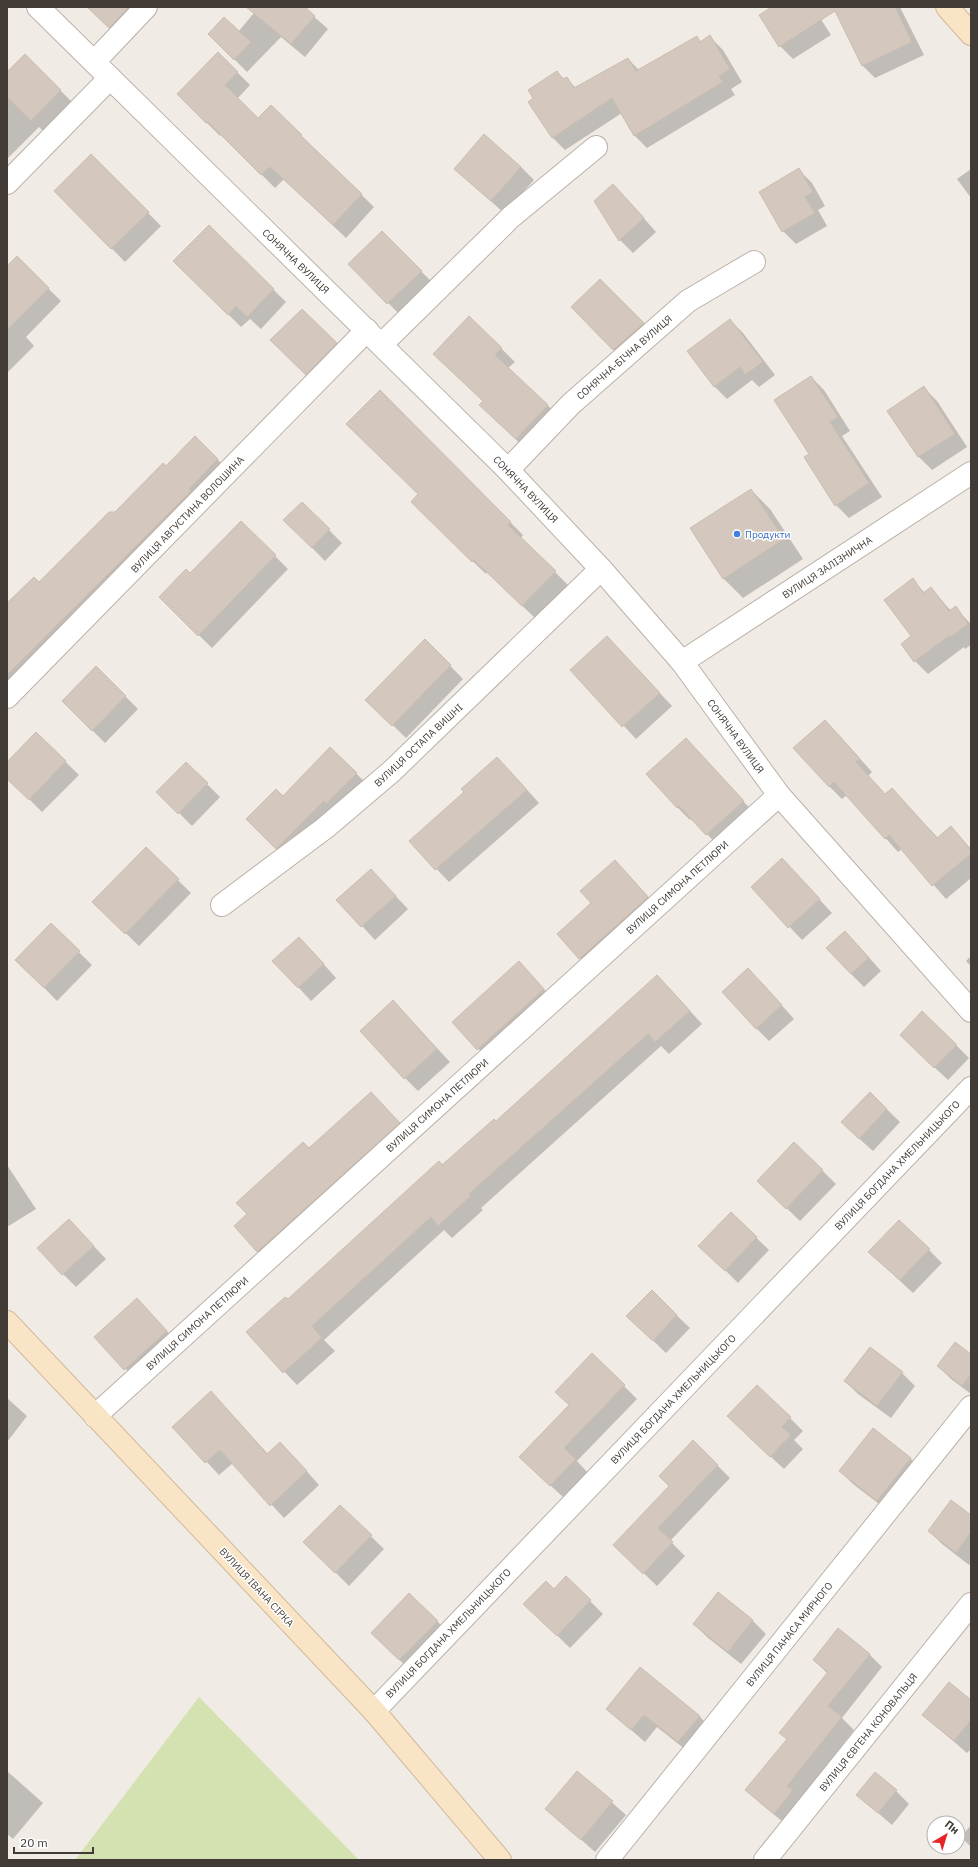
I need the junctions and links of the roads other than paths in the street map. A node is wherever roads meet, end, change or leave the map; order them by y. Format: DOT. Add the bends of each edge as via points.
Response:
graph roads {
  1 [pos="38,7"];
  2 [pos="146,7"];
  3 [pos="947,7"];
  4 [pos="971,34"];
  5 [pos="95,61"];
  6 [pos="110,78"];
  7 [pos="596,147"];
  8 [pos="7,183"];
  9 [pos="754,262"];
  10 [pos="374,337"];
  11 [pos="508,470"];
  12 [pos="971,472"];
  13 [pos="601,569"];
  14 [pos="682,662"];
  15 [pos="7,697"];
  16 [pos="779,794"];
  17 [pos="222,905"];
  18 [pos="971,1011"];
  19 [pos="971,1088"];
  20 [pos="7,1322"];
  21 [pos="971,1407"];
  22 [pos="95,1416"];
  23 [pos="971,1604"];
  24 [pos="374,1711"];
  25 [pos="500,1860"];
  26 [pos="607,1860"];
  27 [pos="765,1860"];
  1 -- 5 [label="street, СОНЯЧНА ВУЛИЦЯ"];
  2 -- 5 [label="street"];
  3 -- 4 [label="street"];
  5 -- 6 [label="street, СОНЯЧНА ВУЛИЦЯ"];
  6 -- 8 [label="street"];
  6 -- 10 [label="street, СОНЯЧНА ВУЛИЦЯ"];
  7 -- 10 [label="street" via="511,217"];
  9 -- 11 [label="street, СОНЯЧНА-БІЧНА ВУЛИЦЯ" via="688,301 571,404"];
  10 -- 11 [label="street, СОНЯЧНА ВУЛИЦЯ"];
  10 -- 15 [label="street, ВУЛИЦЯ АВГУСТИНА ВОЛОШИНА"];
  11 -- 13 [label="street, СОНЯЧНА ВУЛИЦЯ"];
  12 -- 14 [label="street, ВУЛИЦЯ ЗАЛІЗНИЧНА"];
  13 -- 14 [label="street, СОНЯЧНА ВУЛИЦЯ"];
  13 -- 17 [label="street, ВУЛИЦЯ ОСТАПА ВИШНІ" via="392,771 325,828"];
  14 -- 16 [label="street, СОНЯЧНА ВУЛИЦЯ"];
  16 -- 18 [label="street, СОНЯЧНА ВУЛИЦЯ"];
  16 -- 22 [label="street, ВУЛИЦЯ СИМОНА ПЕТЛЮРИ"];
  19 -- 24 [label="street, ВУЛИЦЯ БОГДАНА ХМЕЛЬНИЦЬКОГО"];
  20 -- 22 [label="street, ВУЛИЦЯ ІВАНА СІРКА"];
  21 -- 26 [label="street, ВУЛИЦЯ ПАНАСА МИРНОГО"];
  22 -- 24 [label="street, ВУЛИЦЯ ІВАНА СІРКА"];
  23 -- 27 [label="street, ВУЛИЦЯ ЄВГЕНА КОНОВАЛЬЦЯ"];
  24 -- 25 [label="street, ВУЛИЦЯ ІВАНА СІРКА"];
}
